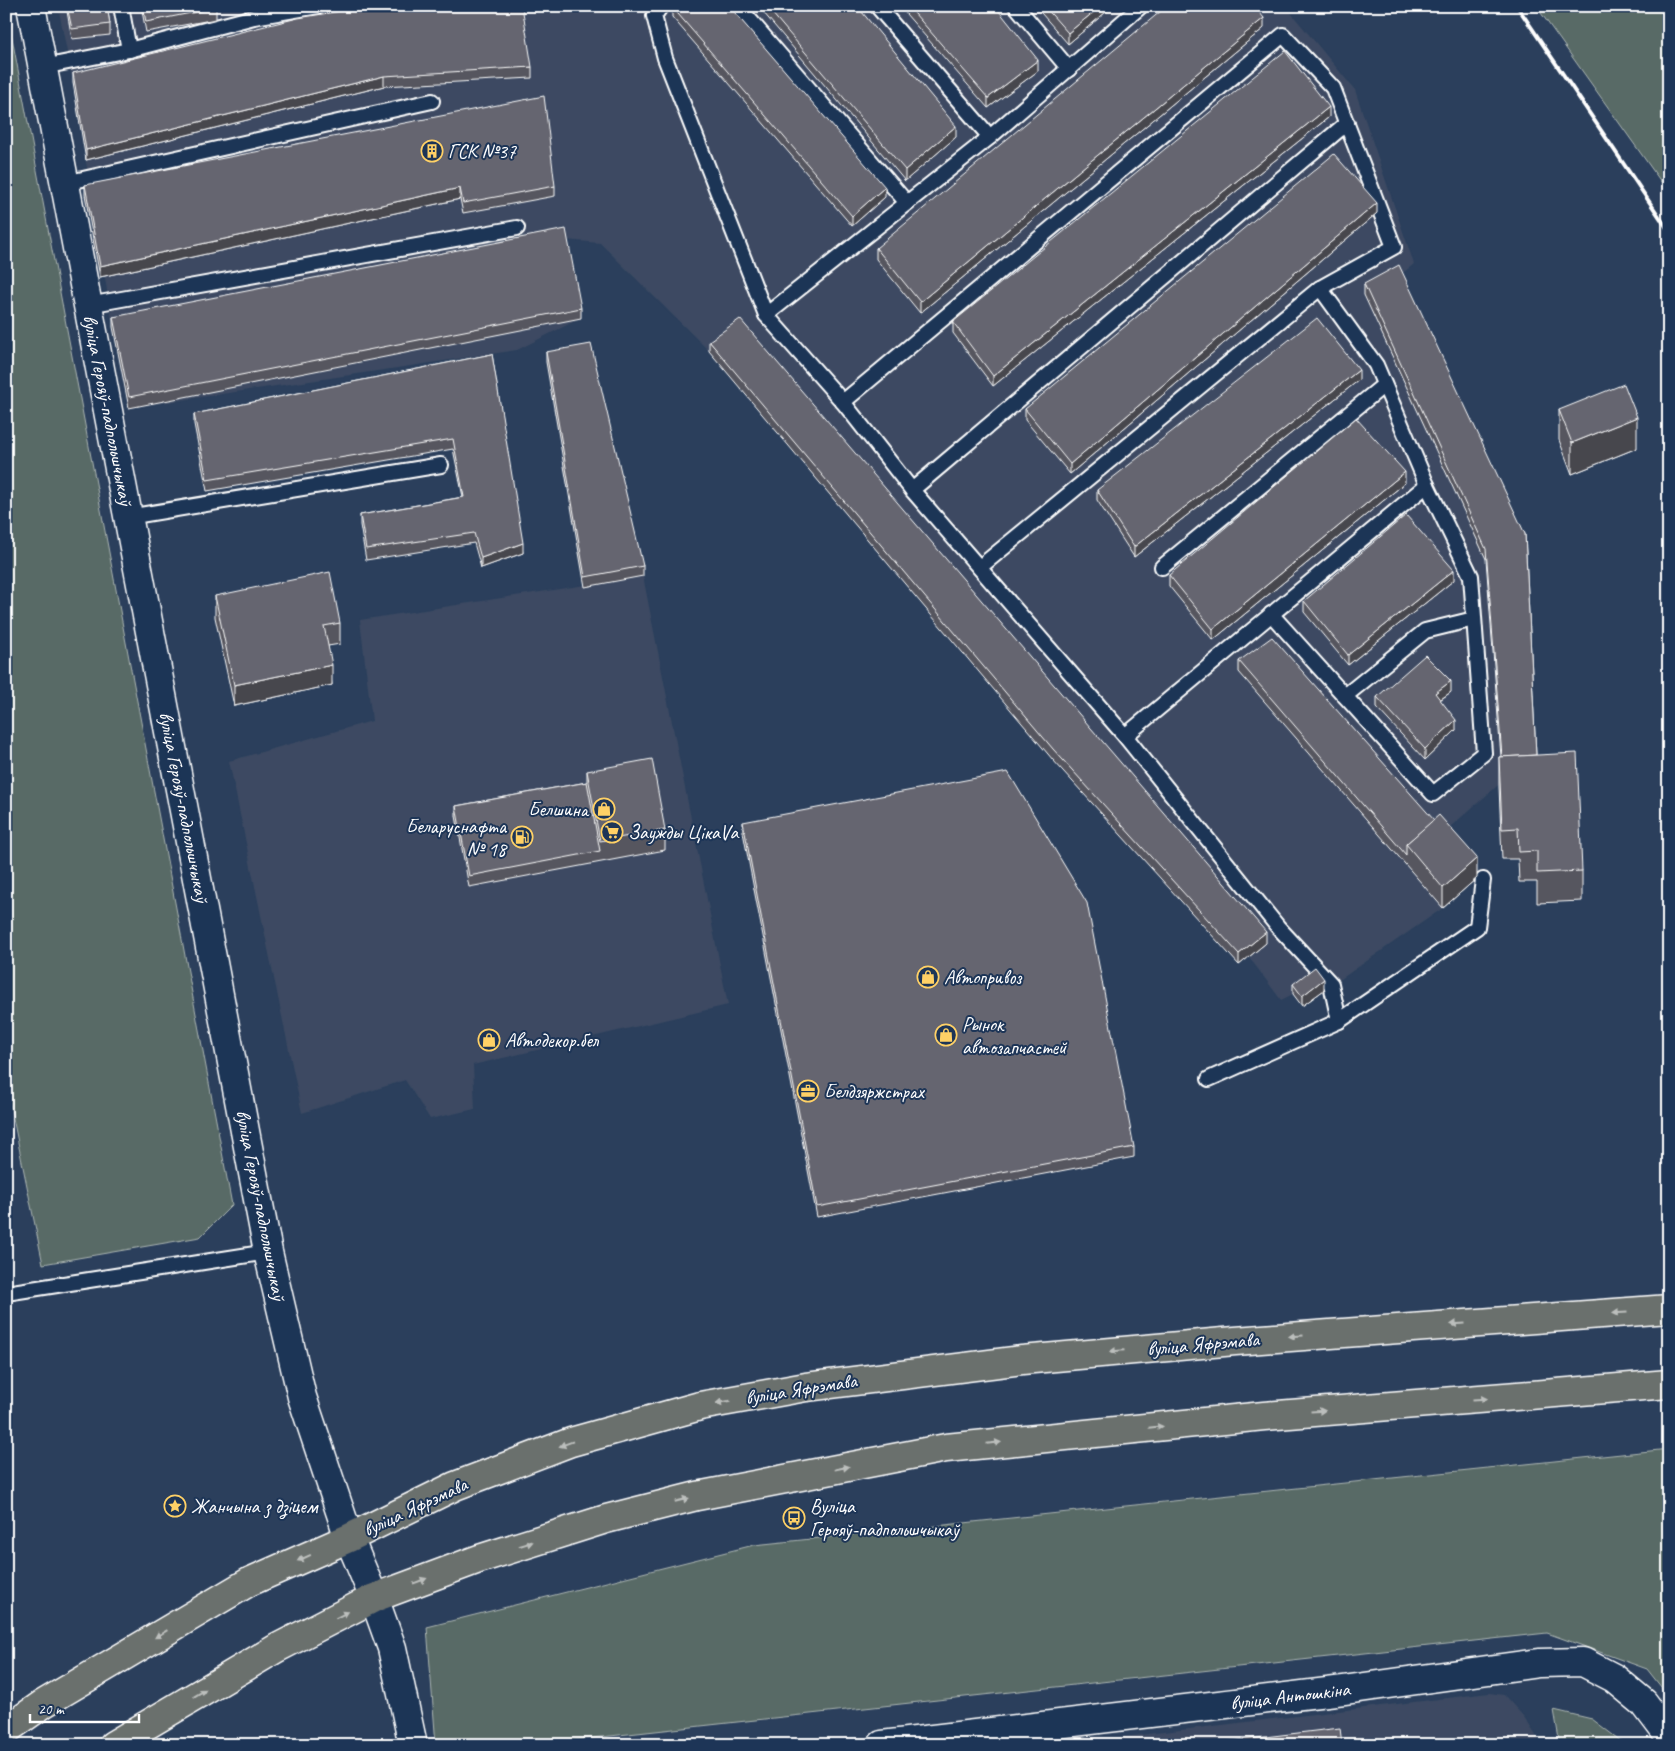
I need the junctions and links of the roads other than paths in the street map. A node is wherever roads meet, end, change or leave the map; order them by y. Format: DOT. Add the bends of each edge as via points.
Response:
graph roads {
  1 [pos="31,6"];
  2 [pos="121,6"];
  3 [pos="318,6"];
  4 [pos="661,6"];
  5 [pos="738,6"];
  6 [pos="878,6"];
  7 [pos="1016,6"];
  8 [pos="1141,6"];
  9 [pos="253,12"];
  10 [pos="129,50"];
  11 [pos="43,67"];
  12 [pos="1069,69"];
  13 [pos="432,100"];
  14 [pos="1348,124"];
  15 [pos="990,137"];
  16 [pos="65,183"];
  17 [pos="907,203"];
  18 [pos="517,228"];
  19 [pos="1320,288"];
  20 [pos="88,305"];
  21 [pos="766,314"];
  22 [pos="1384,385"];
  23 [pos="843,402"];
  24 [pos="441,466"];
  25 [pos="1427,485"];
  26 [pos="912,490"];
  27 [pos="128,517"];
  28 [pos="980,566"];
  29 [pos="1162,567"];
  30 [pos="1271,614"];
  31 [pos="1474,619"];
  32 [pos="1345,696"];
  33 [pos="1125,736"];
  34 [pos="1483,880"];
  35 [pos="1339,1021"];
  36 [pos="1209,1079"];
  37 [pos="268,1252"];
  38 [pos="6,1293"];
  39 [pos="1669,1309"];
  40 [pos="1669,1384"];
  41 [pos="349,1538"];
  42 [pos="374,1598"];
  43 [pos="6,1730"];
  44 [pos="1669,1736"];
  45 [pos="113,1745"];
  46 [pos="413,1745"];
  47 [pos="882,1745"];
  1 -- 11 [label="street, вуліца Герояў-падпольшчыкаў"];
  2 -- 10 [label="lane"];
  3 -- 9 [label="lane"];
  4 -- 21 [label="lane" via="654,16 665,58"];
  5 -- 17 [label="lane"];
  6 -- 15 [label="lane"];
  7 -- 12 [label="lane"];
  8 -- 12 [label="lane"];
  9 -- 10 [label="lane"];
  10 -- 11 [label="lane"];
  11 -- 16 [label="street, вуліца Герояў-падпольшчыкаў"];
  12 -- 15 [label="lane"];
  13 -- 16 [label="lane"];
  14 -- 19 [label="lane" via="1394,247"];
  14 -- 23 [label="lane" via="1333,88 1283,35"];
  14 -- 26 [label="lane"];
  15 -- 17 [label="lane"];
  16 -- 20 [label="street, вуліца Герояў-падпольшчыкаў"];
  17 -- 21 [label="lane"];
  18 -- 20 [label="lane"];
  19 -- 22 [label="lane" via="1376,365"];
  19 -- 28 [label="lane"];
  20 -- 27 [label="street, вуліца Герояў-падпольшчыкаў"];
  21 -- 23 [label="lane"];
  22 -- 25 [label="lane"];
  22 -- 29 [label="lane"];
  23 -- 26 [label="lane"];
  24 -- 27 [label="lane"];
  25 -- 30 [label="lane"];
  25 -- 31 [label="lane" via="1472,576"];
  26 -- 28 [label="lane"];
  27 -- 37 [label="street, вуліца Герояў-падпольшчыкаў"];
  28 -- 33 [label="lane"];
  30 -- 32 [label="lane"];
  30 -- 33 [label="lane"];
  31 -- 32 [label="lane" via="1425,631"];
  31 -- 32 [label="lane" via="1484,753 1433,794"];
  33 -- 35 [label="lane" via="1278,927 1332,984"];
  34 -- 35 [label="lane" via="1477,927"];
  35 -- 36 [label="lane"];
  37 -- 38 [label="lane"];
  37 -- 41 [label="street, вуліца Герояў-падпольшчыкаў" via="302,1397"];
  39 -- 41 [label="main road, вуліца Яфрэмава, one-way" via="1022,1360 806,1387 700,1406 571,1442 455,1486"];
  42 -- 40 [label="main road, one-way" via="479,1559 606,1518 697,1496 946,1448 1264,1416"];
  41 -- 42 [label="street, вуліца Герояў-падпольшчыкаў"];
  41 -- 43 [label="main road, вуліца Яфрэмава, one-way" via="249,1582 43,1704"];
  45 -- 42 [label="main road, one-way" via="277,1648"];
  42 -- 46 [label="street" via="392,1648"];
  44 -- 47 [label="street, вуліца Антошкіна" via="1636,1697 1614,1678 1583,1662 1539,1663"];
}
